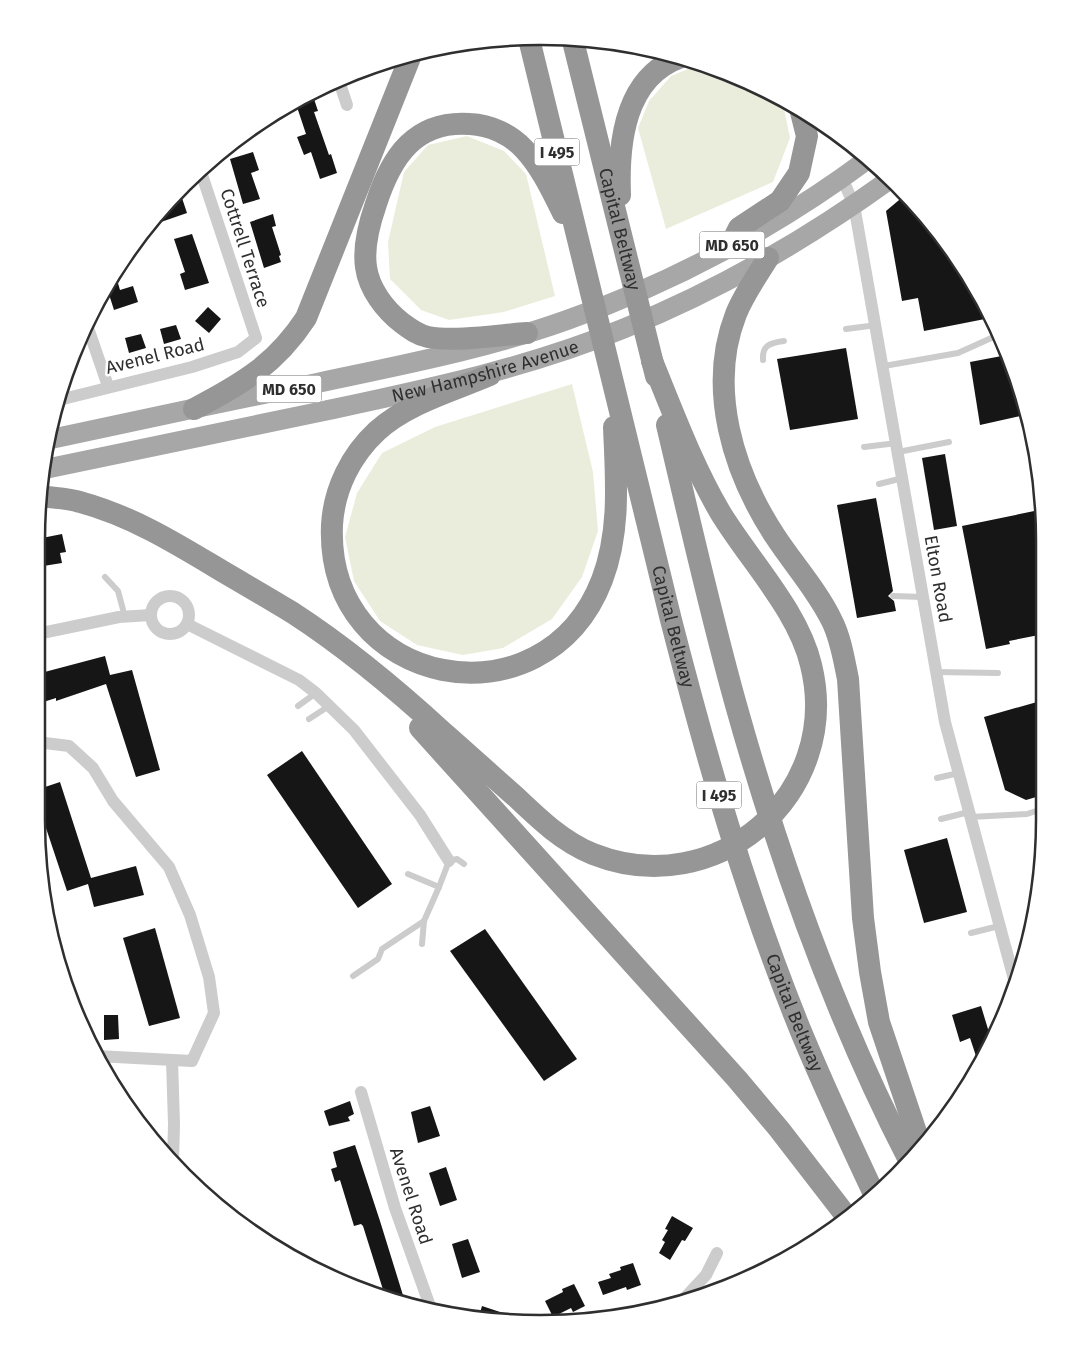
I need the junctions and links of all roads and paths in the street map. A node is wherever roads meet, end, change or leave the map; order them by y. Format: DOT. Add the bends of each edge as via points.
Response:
graph roads {
  1 [pos="531,45"];
  2 [pos="574,46"];
  3 [pos="408,63"];
  4 [pos="671,63"];
  5 [pos="341,87"];
  6 [pos="347,105"];
  7 [pos="803,121"];
  8 [pos="862,164"];
  9 [pos="203,178"];
  10 [pos="842,178"];
  11 [pos="884,184"];
  12 [pos="854,205"];
  13 [pos="730,246"];
  14 [pos="625,248"];
  15 [pos="768,258"];
  16 [pos="585,264"];
  17 [pos="876,325"];
  18 [pos="846,329"];
  19 [pos="90,334"];
  20 [pos="527,334"];
  21 [pos="256,338"];
  22 [pos="992,338"];
  23 [pos="784,341"];
  24 [pos="763,360"];
  25 [pos="652,361"];
  26 [pos="884,366"];
  27 [pos="490,375"];
  28 [pos="612,378"];
  29 [pos="108,386"];
  30 [pos="66,398"];
  31 [pos="194,409"];
  32 [pos="56,438"];
  33 [pos="949,442"];
  34 [pos="864,447"];
  35 [pos="898,447"];
  36 [pos="51,468"];
  37 [pos="903,478"];
  38 [pos="879,484"];
  39 [pos="47,497"];
  40 [pos="105,577"];
  41 [pos="893,596"];
  42 [pos="924,597"];
  43 [pos="151,614"];
  44 [pos="125,617"];
  45 [pos="187,624"];
  46 [pos="45,632"];
  47 [pos="332,641"];
  48 [pos="936,672"];
  49 [pos="998,673"];
  50 [pos="316,693"];
  51 [pos="298,706"];
  52 [pos="329,706"];
  53 [pos="309,719"];
  54 [pos="45,743"];
  55 [pos="959,773"];
  56 [pos="936,778"];
  57 [pos="1036,811"];
  58 [pos="970,815"];
  59 [pos="941,819"];
  60 [pos="449,861"];
  61 [pos="464,864"];
  62 [pos="408,874"];
  63 [pos="439,887"];
  64 [pos="424,921"];
  65 [pos="999,926"];
  66 [pos="971,933"];
  67 [pos="422,944"];
  68 [pos="1013,969"];
  69 [pos="352,976"];
  70 [pos="105,1056"];
  71 [pos="172,1060"];
  72 [pos="361,1092"];
  73 [pos="918,1140"];
  74 [pos="173,1152"];
  75 [pos="906,1154"];
  76 [pos="871,1188"];
  77 [pos="843,1212"];
  78 [pos="717,1253"];
  79 [pos="690,1292"];
  80 [pos="428,1302"];
  1 -- 16 [label="highway, Capital Beltway / I 495"];
  2 -- 14 [label="highway, Capital Beltway / I 495"];
  3 -- 31 [label="highway" via="306,318 293,338 256,374"];
  4 -- 14 [label="highway" via="642,86 625,122 620,176"];
  5 -- 6 [label="street"];
  7 -- 13 [label="highway" via="807,136 799,173 780,201 738,228"];
  8 -- 10 [label="main road, New Hampshire Avenue / MD 650"];
  9 -- 21 [label="street, Cottrell Terrace"];
  10 -- 12 [label="street, Elton Road"];
  10 -- 13 [label="main road, New Hampshire Avenue / MD 650"];
  11 -- 12 [label="main road, New Hampshire Avenue / MD 650"];
  12 -- 15 [label="main road, New Hampshire Avenue / MD 650"];
  12 -- 17 [label="street, Elton Road"];
  13 -- 20 [label="main road, New Hampshire Avenue / MD 650" via="616,300"];
  14 -- 25 [label="highway, Capital Beltway / I 495"];
  15 -- 27 [label="main road, New Hampshire Avenue / MD 650" via="711,289 624,329"];
  15 -- 73 [label="highway" via="736,315 723,367 722,398 734,447 749,488 776,537 817,594 842,651 848,680 863,918 870,972 878,1022"];
  16 -- 20 [label="highway" via="545,179 523,148 509,136 493,128 458,123 427,131 402,150 380,192 365,249 366,268 383,305 413,331 428,337"];
  16 -- 28 [label="highway, Capital Beltway / I 495"];
  17 -- 18 [label="lane"];
  17 -- 26 [label="street, Elton Road"];
  19 -- 29 [label="street"];
  20 -- 31 [label="main road, New Hampshire Avenue / MD 650" via="427,360"];
  21 -- 29 [label="street, Avenel Road" via="238,352 192,367"];
  22 -- 26 [label="lane" via="958,353"];
  23 -- 24 [label="lane" via="766,345 762,350"];
  25 -- 47 [label="highway" via="721,514 786,611 811,663 816,690 812,746 789,795 760,829 737,844 695,861 646,866 593,854 570,843 546,824 440,729"];
  25 -- 75 [label="highway, Capital Beltway / I 495" via="735,704 768,815 842,1019"];
  26 -- 35 [label="street, Elton Road"];
  27 -- 28 [label="highway" via="395,417 378,430 361,447 350,465 332,513 334,566 354,612 383,644 402,656 442,671 464,673 510,668 555,644 590,604 601,580 614,528 617,497"];
  27 -- 36 [label="main road, New Hampshire Avenue / MD 650"];
  28 -- 76 [label="highway, Capital Beltway / I 495" via="693,705 730,833 802,1034"];
  29 -- 30 [label="street, Avenel Road"];
  31 -- 32 [label="main road, New Hampshire Avenue / MD 650"];
  33 -- 35 [label="lane"];
  34 -- 35 [label="lane"];
  35 -- 37 [label="street, Elton Road"];
  37 -- 38 [label="lane"];
  37 -- 42 [label="street, Elton Road"];
  39 -- 47 [label="highway" via="77,501 112,512 155,532 294,614"];
  40 -- 44 [label="lane" via="118,591"];
  41 -- 42 [label="lane"];
  42 -- 48 [label="street, Elton Road"];
  43 -- 44 [label="street"];
  43 -- 45 [label="street" via="152,622 162,632 176,633"];
  43 -- 45 [label="street" via="161,598 175,596 186,604"];
  44 -- 46 [label="street"];
  45 -- 50 [label="street" via="299,680"];
  47 -- 77 [label="highway" via="430,739 724,1064 780,1129"];
  48 -- 49 [label="lane"];
  48 -- 55 [label="street, Elton Road"];
  50 -- 51 [label="lane"];
  50 -- 52 [label="street"];
  52 -- 53 [label="lane"];
  52 -- 60 [label="street" via="354,730 420,815"];
  54 -- 71 [label="street" via="69,746 93,768 113,801 169,867 190,915 209,977 214,1013 192,1061"];
  55 -- 56 [label="lane"];
  55 -- 58 [label="street, Elton Road"];
  57 -- 58 [label="lane"];
  58 -- 59 [label="lane"];
  58 -- 65 [label="street, Elton Road"];
  60 -- 61 [label="lane" via="457,859"];
  60 -- 63 [label="lane"];
  62 -- 63 [label="lane"];
  63 -- 64 [label="lane"];
  64 -- 67 [label="lane"];
  64 -- 69 [label="lane"];
  65 -- 66 [label="lane"];
  65 -- 68 [label="street, Elton Road"];
  70 -- 71 [label="street"];
  71 -- 74 [label="street"];
  72 -- 80 [label="street, Avenel Road" via="394,1208"];
  78 -- 79 [label="street" via="706,1275"];
}
